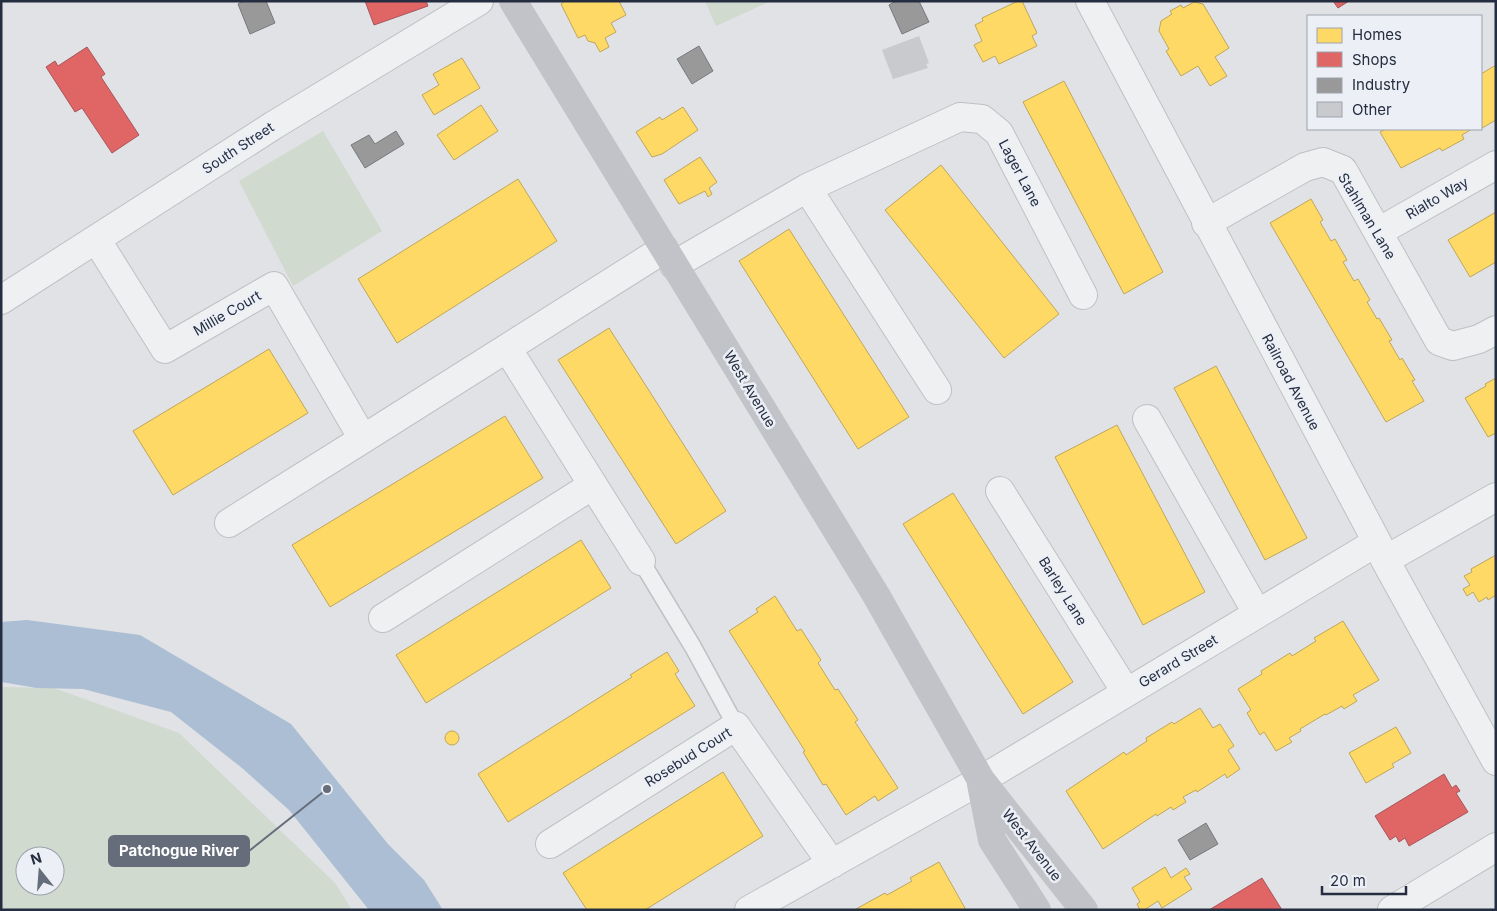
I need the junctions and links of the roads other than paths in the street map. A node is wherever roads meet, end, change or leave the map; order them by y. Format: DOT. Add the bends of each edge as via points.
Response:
graph roads {
  1 [pos="478,1"];
  2 [pos="513,1"];
  3 [pos="1090,1"];
  4 [pos="1496,165"];
  5 [pos="808,188"];
  6 [pos="1206,222"];
  7 [pos="1378,232"];
  8 [pos="96,239"];
  9 [pos="669,257"];
  10 [pos="1083,294"];
  11 [pos="1,300"];
  12 [pos="1496,330"];
  13 [pos="508,348"];
  14 [pos="937,390"];
  15 [pos="1147,419"];
  16 [pos="363,439"];
  17 [pos="593,485"];
  18 [pos="1000,490"];
  19 [pos="1496,497"];
  20 [pos="230,523"];
  21 [pos="1381,551"];
  22 [pos="641,562"];
  23 [pos="1257,613"];
  24 [pos="383,618"];
  25 [pos="1126,692"];
  26 [pos="736,726"];
  27 [pos="1496,761"];
  28 [pos="981,780"];
  29 [pos="550,844"];
  30 [pos="1496,847"];
  31 [pos="832,864"];
  32 [pos="749,910"];
  33 [pos="1036,910"];
  34 [pos="1084,910"];
  35 [pos="1392,910"];
  1 -- 8 [label="street, South Street" via="274,125"];
  2 -- 9 [label="main road, West Avenue"];
  3 -- 6 [label="street, Railroad Avenue"];
  4 -- 7 [label="street, Rialto Way"];
  5 -- 9 [label="street, Lager Lane"];
  5 -- 10 [label="street, Lager Lane" via="960,117 982,119 999,133"];
  5 -- 14 [label="street"];
  6 -- 7 [label="street, Stahlman Lane" via="1305,167 1323,162 1343,170"];
  6 -- 21 [label="street, Railroad Avenue"];
  7 -- 12 [label="street, Stahlman Lane" via="1439,341 1453,346 1479,339"];
  8 -- 11 [label="street, South Street"];
  8 -- 16 [label="street, Millie Court" via="165,349 274,286"];
  9 -- 13 [label="street"];
  9 -- 28 [label="main road, West Avenue" via="876,595"];
  13 -- 16 [label="street"];
  13 -- 17 [label="street"];
  15 -- 23 [label="street"];
  16 -- 20 [label="street"];
  17 -- 22 [label="street"];
  17 -- 24 [label="street"];
  18 -- 25 [label="street, Barley Lane"];
  19 -- 21 [label="street, Gerard Street"];
  21 -- 23 [label="street, Gerard Street"];
  21 -- 27 [label="street, Railroad Avenue"];
  22 -- 26 [label="lane"];
  23 -- 25 [label="street, Gerard Street"];
  25 -- 28 [label="street, Gerard Street"];
  26 -- 29 [label="street, Rosebud Court"];
  26 -- 31 [label="street, Rosebud Court"];
  28 -- 31 [label="street"];
  28 -- 33 [label="main road, West Avenue" via="992,840"];
  28 -- 34 [label="main road, West Avenue"];
  30 -- 35 [label="street"];
  31 -- 32 [label="street"];
}
